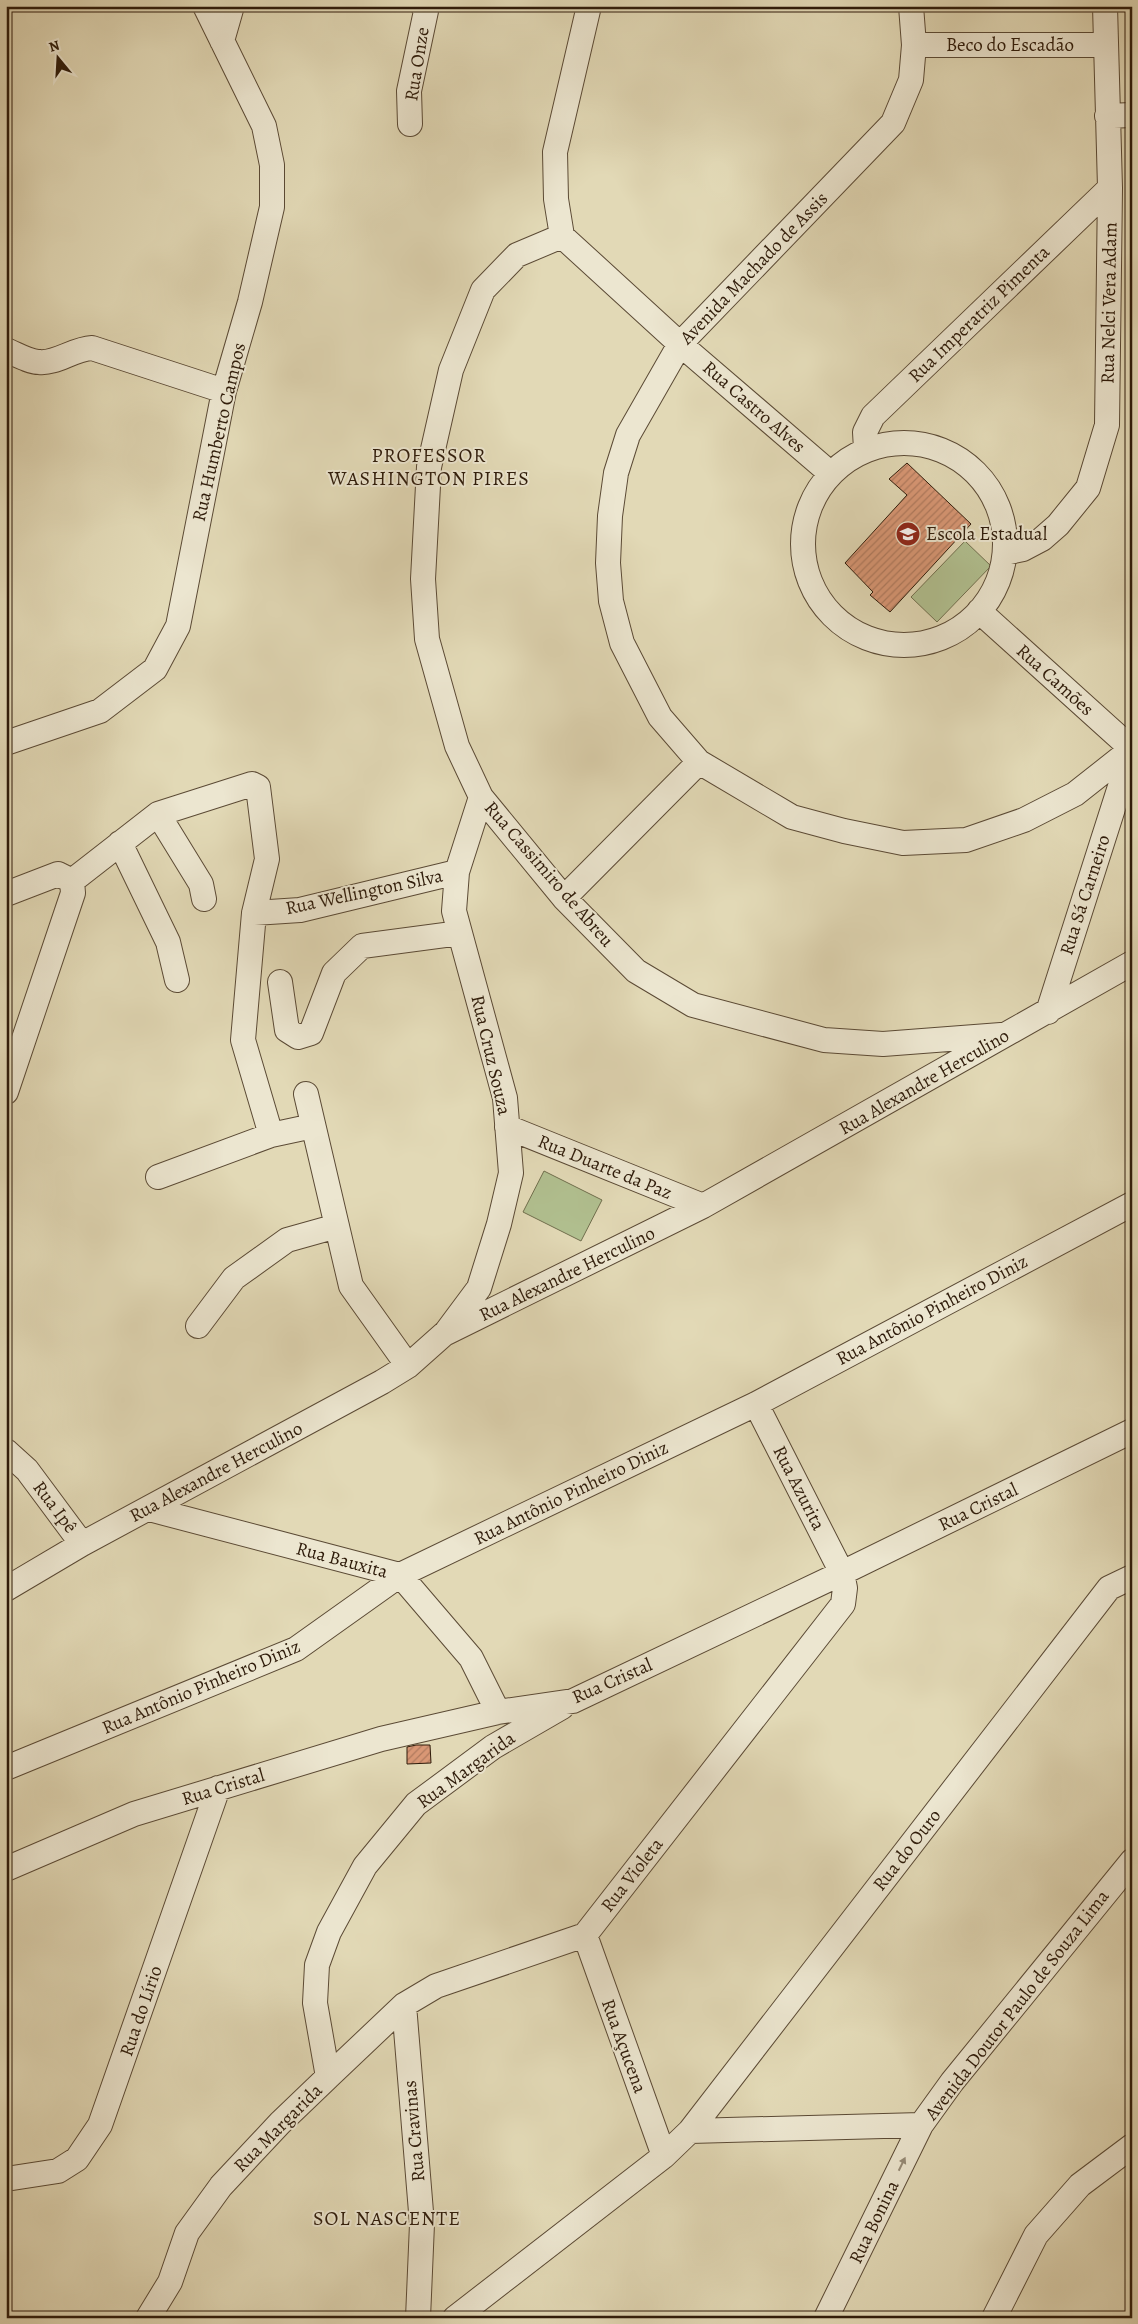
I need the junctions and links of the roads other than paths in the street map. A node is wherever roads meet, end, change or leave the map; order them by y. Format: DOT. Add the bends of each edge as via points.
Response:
graph roads {
  1 [pos="205,6"];
  2 [pos="232,6"];
  3 [pos="422,6"];
  4 [pos="589,6"];
  5 [pos="911,6"];
  6 [pos="1105,6"];
  7 [pos="222,42"];
  8 [pos="914,45"];
  9 [pos="1106,45"];
  10 [pos="1107,116"];
  11 [pos="1132,116"];
  12 [pos="410,124"];
  13 [pos="1110,188"];
  14 [pos="562,236"];
  15 [pos="680,344"];
  16 [pos="6,350"];
  17 [pos="224,391"];
  18 [pos="866,449"];
  19 [pos="830,473"];
  20 [pos="1005,553"];
  21 [pos="980,611"];
  22 [pos="6,743"];
  23 [pos="1132,749"];
  24 [pos="699,762"];
  25 [pos="481,797"];
  26 [pos="158,814"];
  27 [pos="120,843"];
  28 [pos="457,872"];
  29 [pos="72,880"];
  30 [pos="6,894"];
  31 [pos="564,898"];
  32 [pos="204,899"];
  33 [pos="254,913"];
  34 [pos="460,933"];
  35 [pos="1132,963"];
  36 [pos="177,980"];
  37 [pos="280,982"];
  38 [pos="1048,1012"];
  39 [pos="1008,1034"];
  40 [pos="6,1092"];
  41 [pos="306,1094"];
  42 [pos="313,1126"];
  43 [pos="507,1126"];
  44 [pos="271,1136"];
  45 [pos="158,1177"];
  46 [pos="1132,1204"];
  47 [pos="703,1206"];
  48 [pos="337,1226"];
  49 [pos="198,1326"];
  50 [pos="444,1334"];
  51 [pos="408,1366"];
  52 [pos="756,1404"];
  53 [pos="1132,1431"];
  54 [pos="6,1451"];
  55 [pos="149,1509"];
  56 [pos="82,1544"];
  57 [pos="842,1573"];
  58 [pos="400,1575"];
  59 [pos="1132,1577"];
  60 [pos="6,1589"];
  61 [pos="573,1701"];
  62 [pos="498,1712"];
  63 [pos="6,1768"];
  64 [pos="218,1788"];
  65 [pos="1132,1860"];
  66 [pos="6,1869"];
  67 [pos="585,1935"];
  68 [pos="404,2005"];
  69 [pos="328,2077"];
  70 [pos="921,2125"];
  71 [pos="690,2131"];
  72 [pos="1132,2146"];
  73 [pos="664,2156"];
  74 [pos="6,2179"];
  75 [pos="148,2318"];
  76 [pos="418,2318"];
  77 [pos="455,2318"];
  78 [pos="826,2318"];
  79 [pos="994,2318"];
  1 -- 7 [label="street, Rua Humberto Campos"];
  2 -- 7 [label="street"];
  3 -- 12 [label="street, Rua Onze" via="426,11 409,91"];
  4 -- 14 [label="street" via="555,152 556,199"];
  5 -- 8 [label="street, Avenida Machado de Assis"];
  6 -- 9 [label="street, Rua Nelci Vera Adam"];
  7 -- 17 [label="street, Rua Humberto Campos" via="264,126 272,165 272,207 250,302"];
  8 -- 9 [label="street, Beco do Escadão"];
  8 -- 15 [label="street, Avenida Machado de Assis" via="911,80 893,123"];
  9 -- 10 [label="street, Rua Nelci Vera Adam"];
  10 -- 11 [label="street"];
  10 -- 13 [label="street, Rua Nelci Vera Adam"];
  13 -- 18 [label="street, Rua Imperatriz Pimenta" via="872,416 865,432"];
  13 -- 20 [label="street, Rua Nelci Vera Adam" via="1107,425 1088,488 1058,525 1042,539 1024,549"];
  14 -- 15 [label="street, Rua Castro Alves"];
  14 -- 25 [label="street, Rua Cassimiro de Abreu" via="517,255 483,290 451,370 429,467 423,579 427,639 457,746"];
  15 -- 19 [label="street, Rua Castro Alves"];
  15 -- 24 [label="street, Avenida Machado de Assis" via="628,435 616,473 608,563 611,601 622,642 660,717"];
  16 -- 17 [label="street" via="37,362 48,362 78,349 92,348"];
  17 -- 22 [label="street, Rua Humberto Campos" via="178,626 155,669 100,712"];
  18 -- 19 [label="street"];
  18 -- 20 [label="street" via="900,442 934,447 965,462 989,487 1002,519"];
  19 -- 21 [label="street" via="813,497 804,524 802,554 809,582 824,607 845,627 872,640 900,645 930,642 957,630"];
  20 -- 21 [label="street" via="997,584"];
  21 -- 23 [label="street, Rua Camões"];
  23 -- 24 [label="street, Avenida Machado de Assis" via="1075,794 1024,820 966,840 903,843 792,817"];
  23 -- 38 [label="street, Rua Sá Carneiro"];
  24 -- 31 [label="street"];
  25 -- 28 [label="street, Rua Cruz Souza"];
  25 -- 31 [label="street, Rua Cassimiro de Abreu"];
  26 -- 27 [label="street, Rua Wellington Silva"];
  26 -- 32 [label="street" via="202,884"];
  26 -- 33 [label="street, Rua Wellington Silva" via="245,785 258,787 267,859"];
  27 -- 29 [label="street, Rua Wellington Silva"];
  27 -- 36 [label="street" via="168,942"];
  28 -- 33 [label="street, Rua Wellington Silva" via="300,910"];
  28 -- 34 [label="street, Rua Cruz Souza" via="454,911"];
  29 -- 30 [label="street" via="58,874"];
  29 -- 40 [label="street" via="73,893"];
  31 -- 39 [label="street, Rua Cassimiro de Abreu" via="636,971 693,1005 824,1040 883,1044"];
  33 -- 44 [label="street" via="243,1040"];
  34 -- 37 [label="street" via="362,946 334,973 311,1033 298,1038 287,1030"];
  34 -- 43 [label="street, Rua Cruz Souza" via="505,1098"];
  35 -- 38 [label="street, Rua Alexandre Herculino"];
  38 -- 39 [label="street, Rua Alexandre Herculino"];
  39 -- 47 [label="street, Rua Alexandre Herculino"];
  41 -- 42 [label="street"];
  42 -- 44 [label="street"];
  42 -- 48 [label="street"];
  43 -- 47 [label="street, Rua Duarte da Paz"];
  43 -- 50 [label="street, Rua Cruz Souza" via="511,1173 499,1224 479,1288"];
  44 -- 45 [label="street"];
  46 -- 52 [label="street, Rua Antônio Pinheiro Diniz"];
  47 -- 50 [label="street, Rua Alexandre Herculino"];
  48 -- 49 [label="street" via="287,1240 234,1278"];
  48 -- 51 [label="street" via="351,1286"];
  50 -- 51 [label="street, Rua Alexandre Herculino"];
  51 -- 55 [label="street, Rua Alexandre Herculino"];
  52 -- 57 [label="street, Rua Azurita"];
  52 -- 58 [label="street, Rua Antônio Pinheiro Diniz"];
  53 -- 57 [label="street, Rua Cristal"];
  54 -- 56 [label="street, Rua Ipê" via="28,1470"];
  55 -- 56 [label="street, Rua Alexandre Herculino"];
  55 -- 58 [label="street, Rua Bauxita"];
  56 -- 60 [label="street, Rua Alexandre Herculino"];
  57 -- 61 [label="street, Rua Cristal"];
  57 -- 67 [label="street, Rua Violeta" via="846,1588 843,1604"];
  58 -- 62 [label="street, Rua Bauxita" via="471,1658"];
  58 -- 63 [label="street, Rua Antônio Pinheiro Diniz" via="296,1649"];
  59 -- 71 [label="street, Rua do Ouro" via="1110,1588"];
  61 -- 62 [label="street, Rua Cristal"];
  61 -- 69 [label="street, Rua Margarida" via="493,1747 416,1804 365,1866 329,1932 317,1965 315,2003"];
  62 -- 64 [label="street, Rua Cristal" via="381,1739"];
  64 -- 66 [label="street, Rua Cristal" via="134,1814"];
  64 -- 74 [label="street, Rua do Lírio" via="100,2126 77,2159 58,2171"];
  65 -- 70 [label="street, Avenida Doutor Paulo de Souza Lima"];
  67 -- 68 [label="street" via="436,1986"];
  67 -- 73 [label="street, Rua Açucena"];
  68 -- 69 [label="street"];
  68 -- 76 [label="street, Rua Cravinas" via="422,2224"];
  69 -- 75 [label="street, Rua Margarida" via="220,2186 187,2233 170,2282"];
  70 -- 71 [label="street"];
  78 -- 70 [label="street, Rua Bonina, one-way"];
  71 -- 73 [label="street"];
  72 -- 79 [label="street" via="1080,2185 1036,2235"];
  73 -- 77 [label="street"];
}
